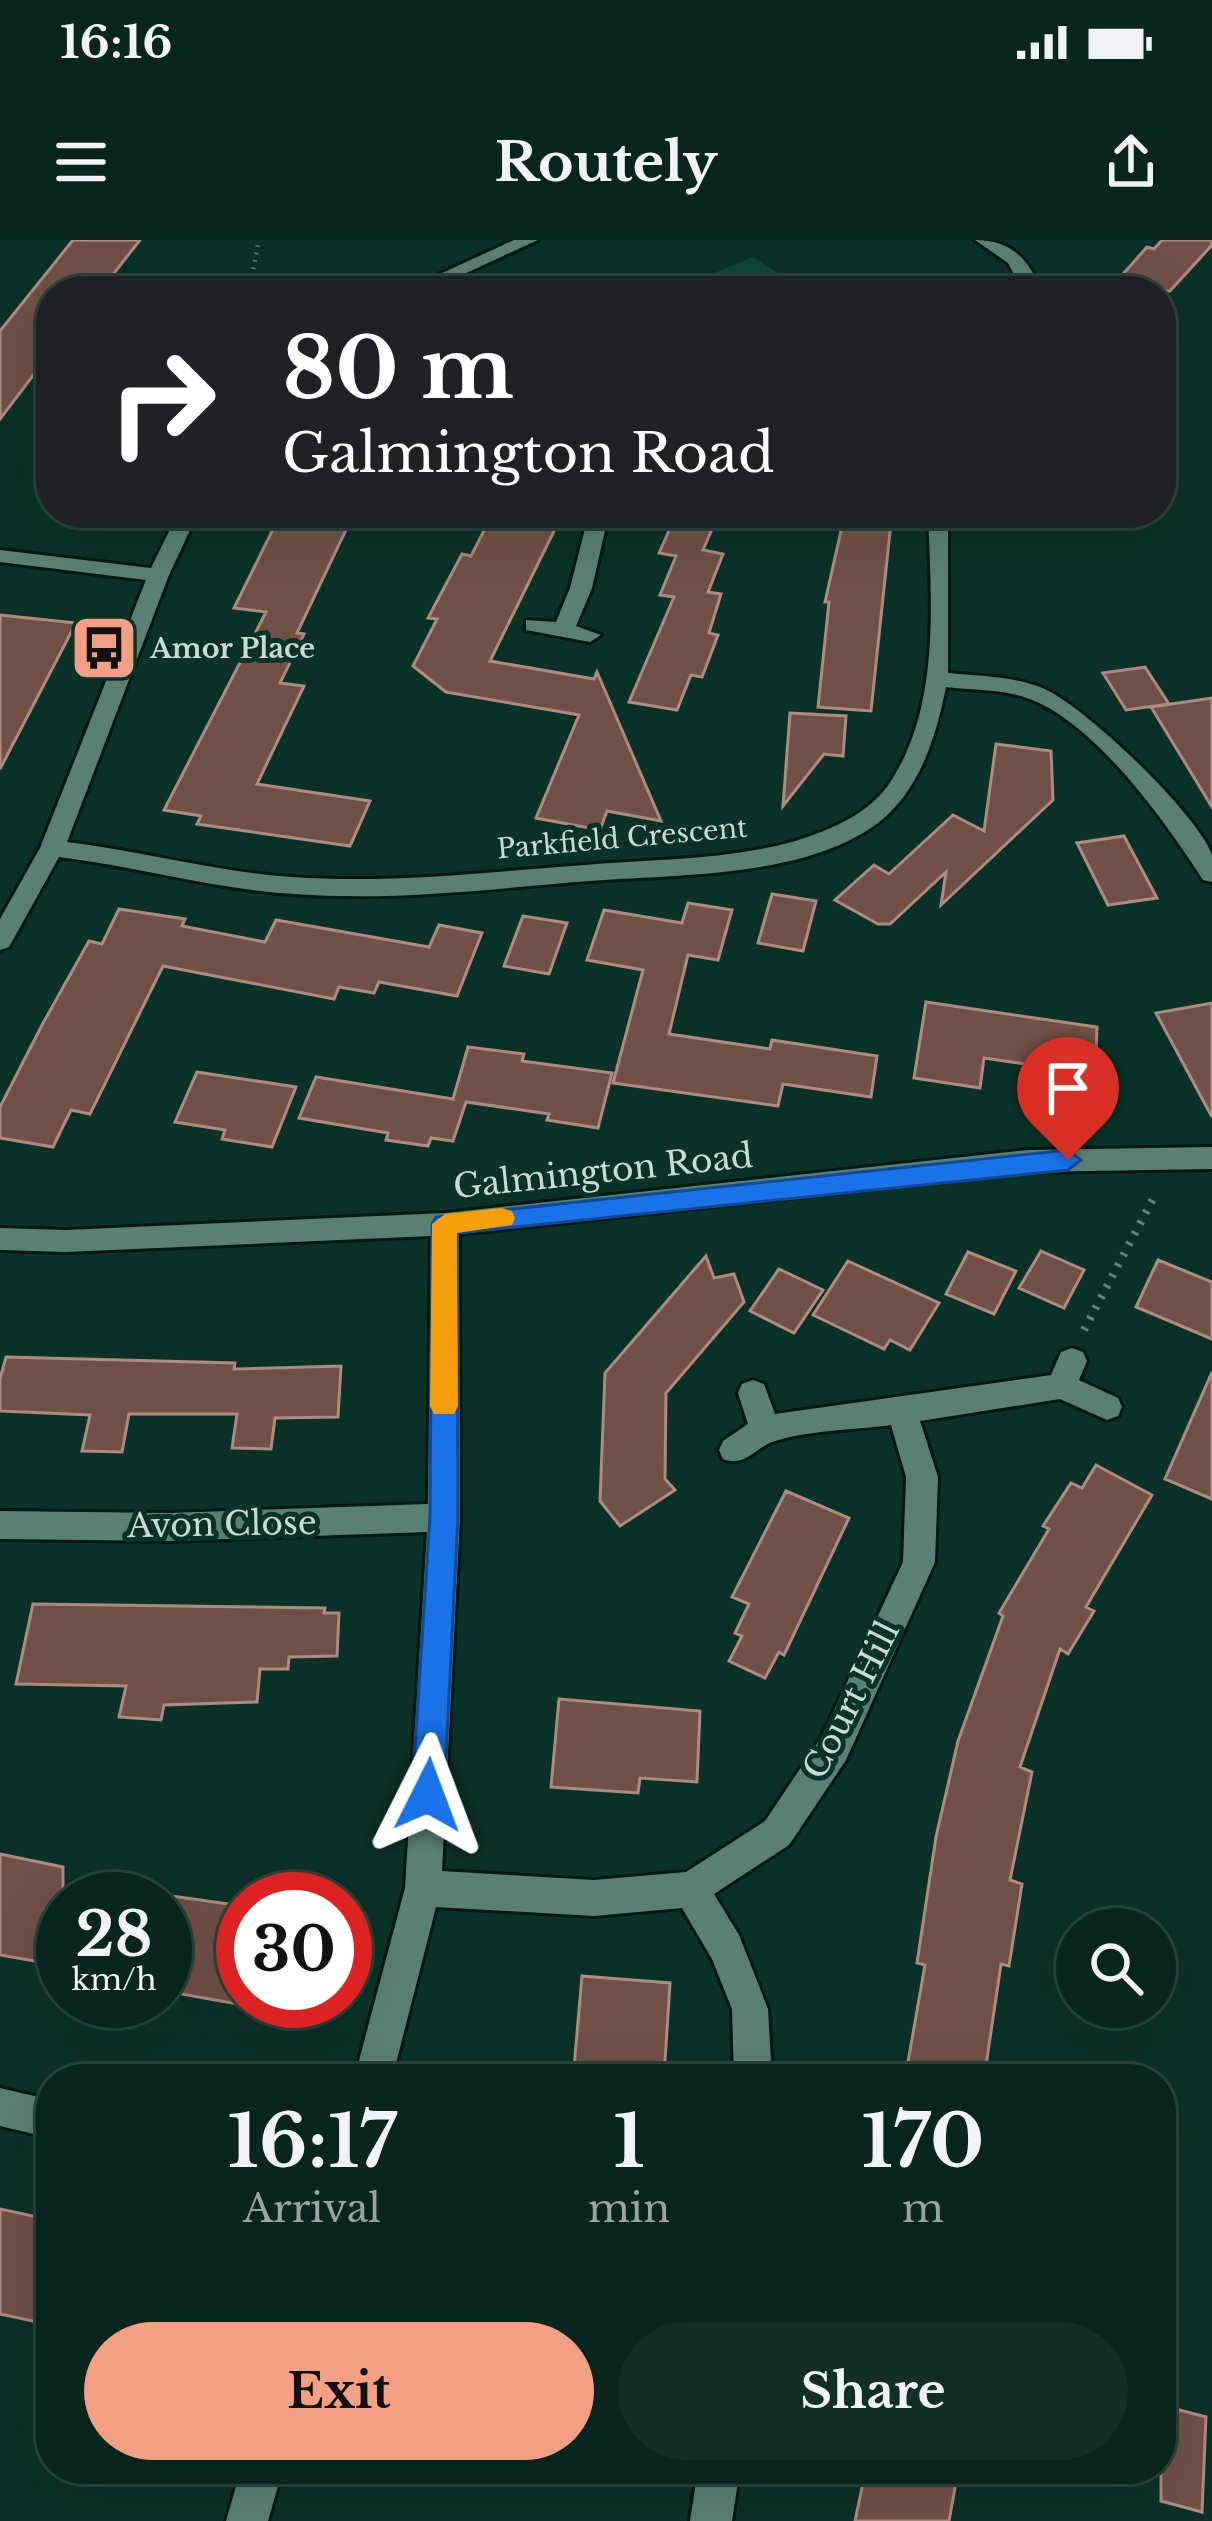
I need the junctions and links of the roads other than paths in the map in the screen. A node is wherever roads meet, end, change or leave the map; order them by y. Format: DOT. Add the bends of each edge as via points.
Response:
graph roads {
  1 [pos="529,240"];
  2 [pos="984,240"];
  3 [pos="446,276"];
  4 [pos="1027,276"];
  5 [pos="181,528"];
  6 [pos="595,528"];
  7 [pos="938,528"];
  8 [pos="0,556"];
  9 [pos="158,575"];
  10 [pos="534,625"];
  11 [pos="564,630"];
  12 [pos="590,635"];
  13 [pos="937,679"];
  14 [pos="52,848"];
  15 [pos="1212,874"];
  16 [pos="0,940"];
  17 [pos="1212,1158"];
  18 [pos="445,1224"];
  19 [pos="0,1239"];
  20 [pos="753,1394"];
  21 [pos="1108,1407"];
  22 [pos="902,1412"];
  23 [pos="765,1429"];
  24 [pos="734,1450"];
  25 [pos="444,1516"];
  26 [pos="0,1525"];
  27 [pos="423,1888"];
  28 [pos="691,1889"];
  29 [pos="377,2064"];
  30 [pos="752,2064"];
  31 [pos="0,2107"];
  32 [pos="36,2115"];
  33 [pos="258,2484"];
  34 [pos="717,2484"];
  35 [pos="247,2521"];
  36 [pos="711,2521"];
  1 -- 3 [label="street"];
  2 -- 4 [label="street" via="1004,248"];
  5 -- 9 [label="street"];
  6 -- 11 [label="street"];
  7 -- 13 [label="street, Parkfield Crescent"];
  8 -- 9 [label="street"];
  9 -- 14 [label="street"];
  10 -- 11 [label="street"];
  11 -- 12 [label="street"];
  13 -- 14 [label="street, Parkfield Crescent" via="902,783 862,822 769,855 346,888"];
  13 -- 15 [label="street" via="1033,692 1072,714 1132,772"];
  14 -- 16 [label="street"];
  17 -- 18 [label="street, Galmington Road" via="1028,1161"];
  18 -- 19 [label="street, Galmington Road"];
  18 -- 25 [label="street"];
  20 -- 23 [label="street"];
  21 -- 22 [label="street" via="1067,1373"];
  22 -- 23 [label="street"];
  22 -- 28 [label="street, Court Hill" via="922,1477 919,1562 835,1748 776,1833"];
  23 -- 24 [label="street"];
  25 -- 26 [label="street, Avon Close"];
  25 -- 27 [label="street"];
  27 -- 28 [label="street, Court Hill" via="594,1898"];
  27 -- 29 [label="street"];
  28 -- 30 [label="street" via="750,2009"];
  31 -- 32 [label="street"];
  33 -- 35 [label="street"];
  34 -- 36 [label="street"];
}
